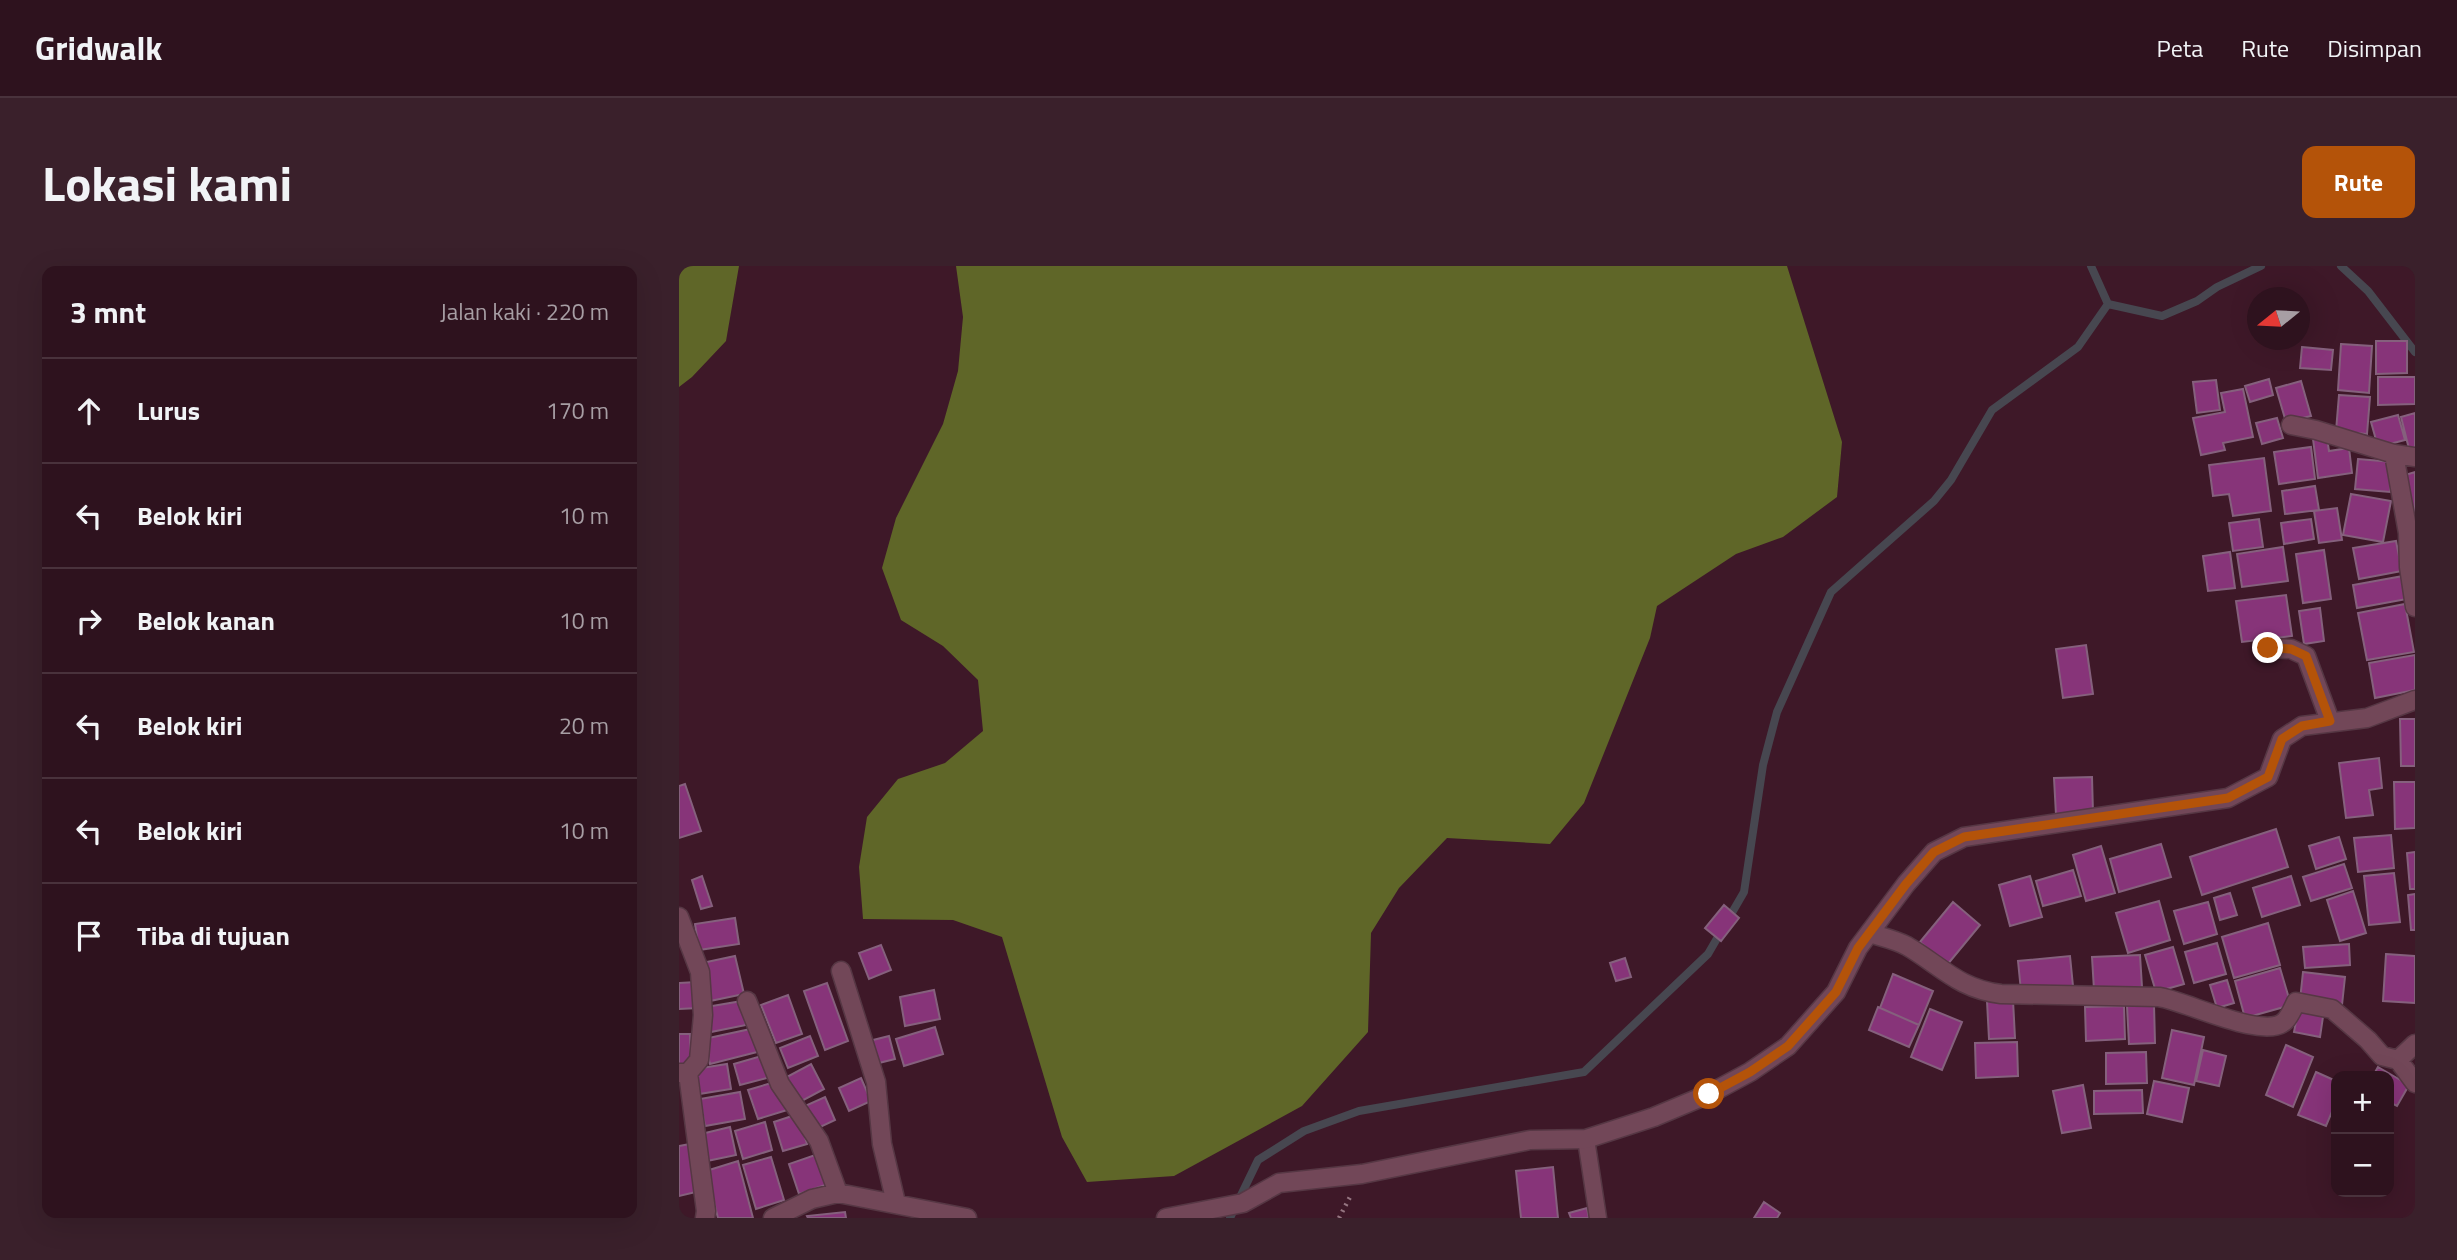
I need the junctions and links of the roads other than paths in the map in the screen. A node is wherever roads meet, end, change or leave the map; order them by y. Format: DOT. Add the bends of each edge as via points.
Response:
graph roads {
  1 [pos="2291,425"];
  2 [pos="2394,454"];
  3 [pos="2415,457"];
  4 [pos="2415,607"];
  5 [pos="2268,648"];
  6 [pos="2415,700"];
  7 [pos="2330,721"];
  8 [pos="679,918"];
  9 [pos="1869,933"];
  10 [pos="841,971"];
  11 [pos="747,1001"];
  12 [pos="2415,1044"];
  13 [pos="2398,1060"];
  14 [pos="683,1073"];
  15 [pos="2415,1083"];
  16 [pos="1586,1139"];
  17 [pos="838,1193"];
  18 [pos="896,1203"];
  19 [pos="705,1218"];
  20 [pos="773,1218"];
  21 [pos="967,1218"];
  22 [pos="1166,1218"];
  23 [pos="1598,1218"];
  1 -- 2 [label="street"];
  2 -- 3 [label="street"];
  2 -- 4 [label="street"];
  5 -- 7 [label="street" via="2291,649 2306,656"];
  6 -- 7 [label="street" via="2367,718"];
  7 -- 9 [label="street" via="2302,726 2282,739 2268,777 2228,798 1964,837 1934,852"];
  8 -- 14 [label="street" via="700,972 702,1004 699,1060"];
  9 -- 13 [label="street" via="1904,945 1980,991 2159,997 2264,1027 2286,1020 2296,1002 2332,1009 2382,1056"];
  9 -- 16 [label="street" via="1836,992 1788,1046 1709,1094"];
  10 -- 18 [label="street" via="876,1082"];
  11 -- 17 [label="street" via="780,1084 819,1141"];
  12 -- 13 [label="street"];
  13 -- 15 [label="street"];
  14 -- 19 [label="street"];
  16 -- 22 [label="street" via="1529,1140 1362,1174 1279,1183 1243,1203"];
  16 -- 23 [label="lane"];
  17 -- 18 [label="street"];
  17 -- 20 [label="street" via="812,1199"];
  18 -- 21 [label="street"];
}
